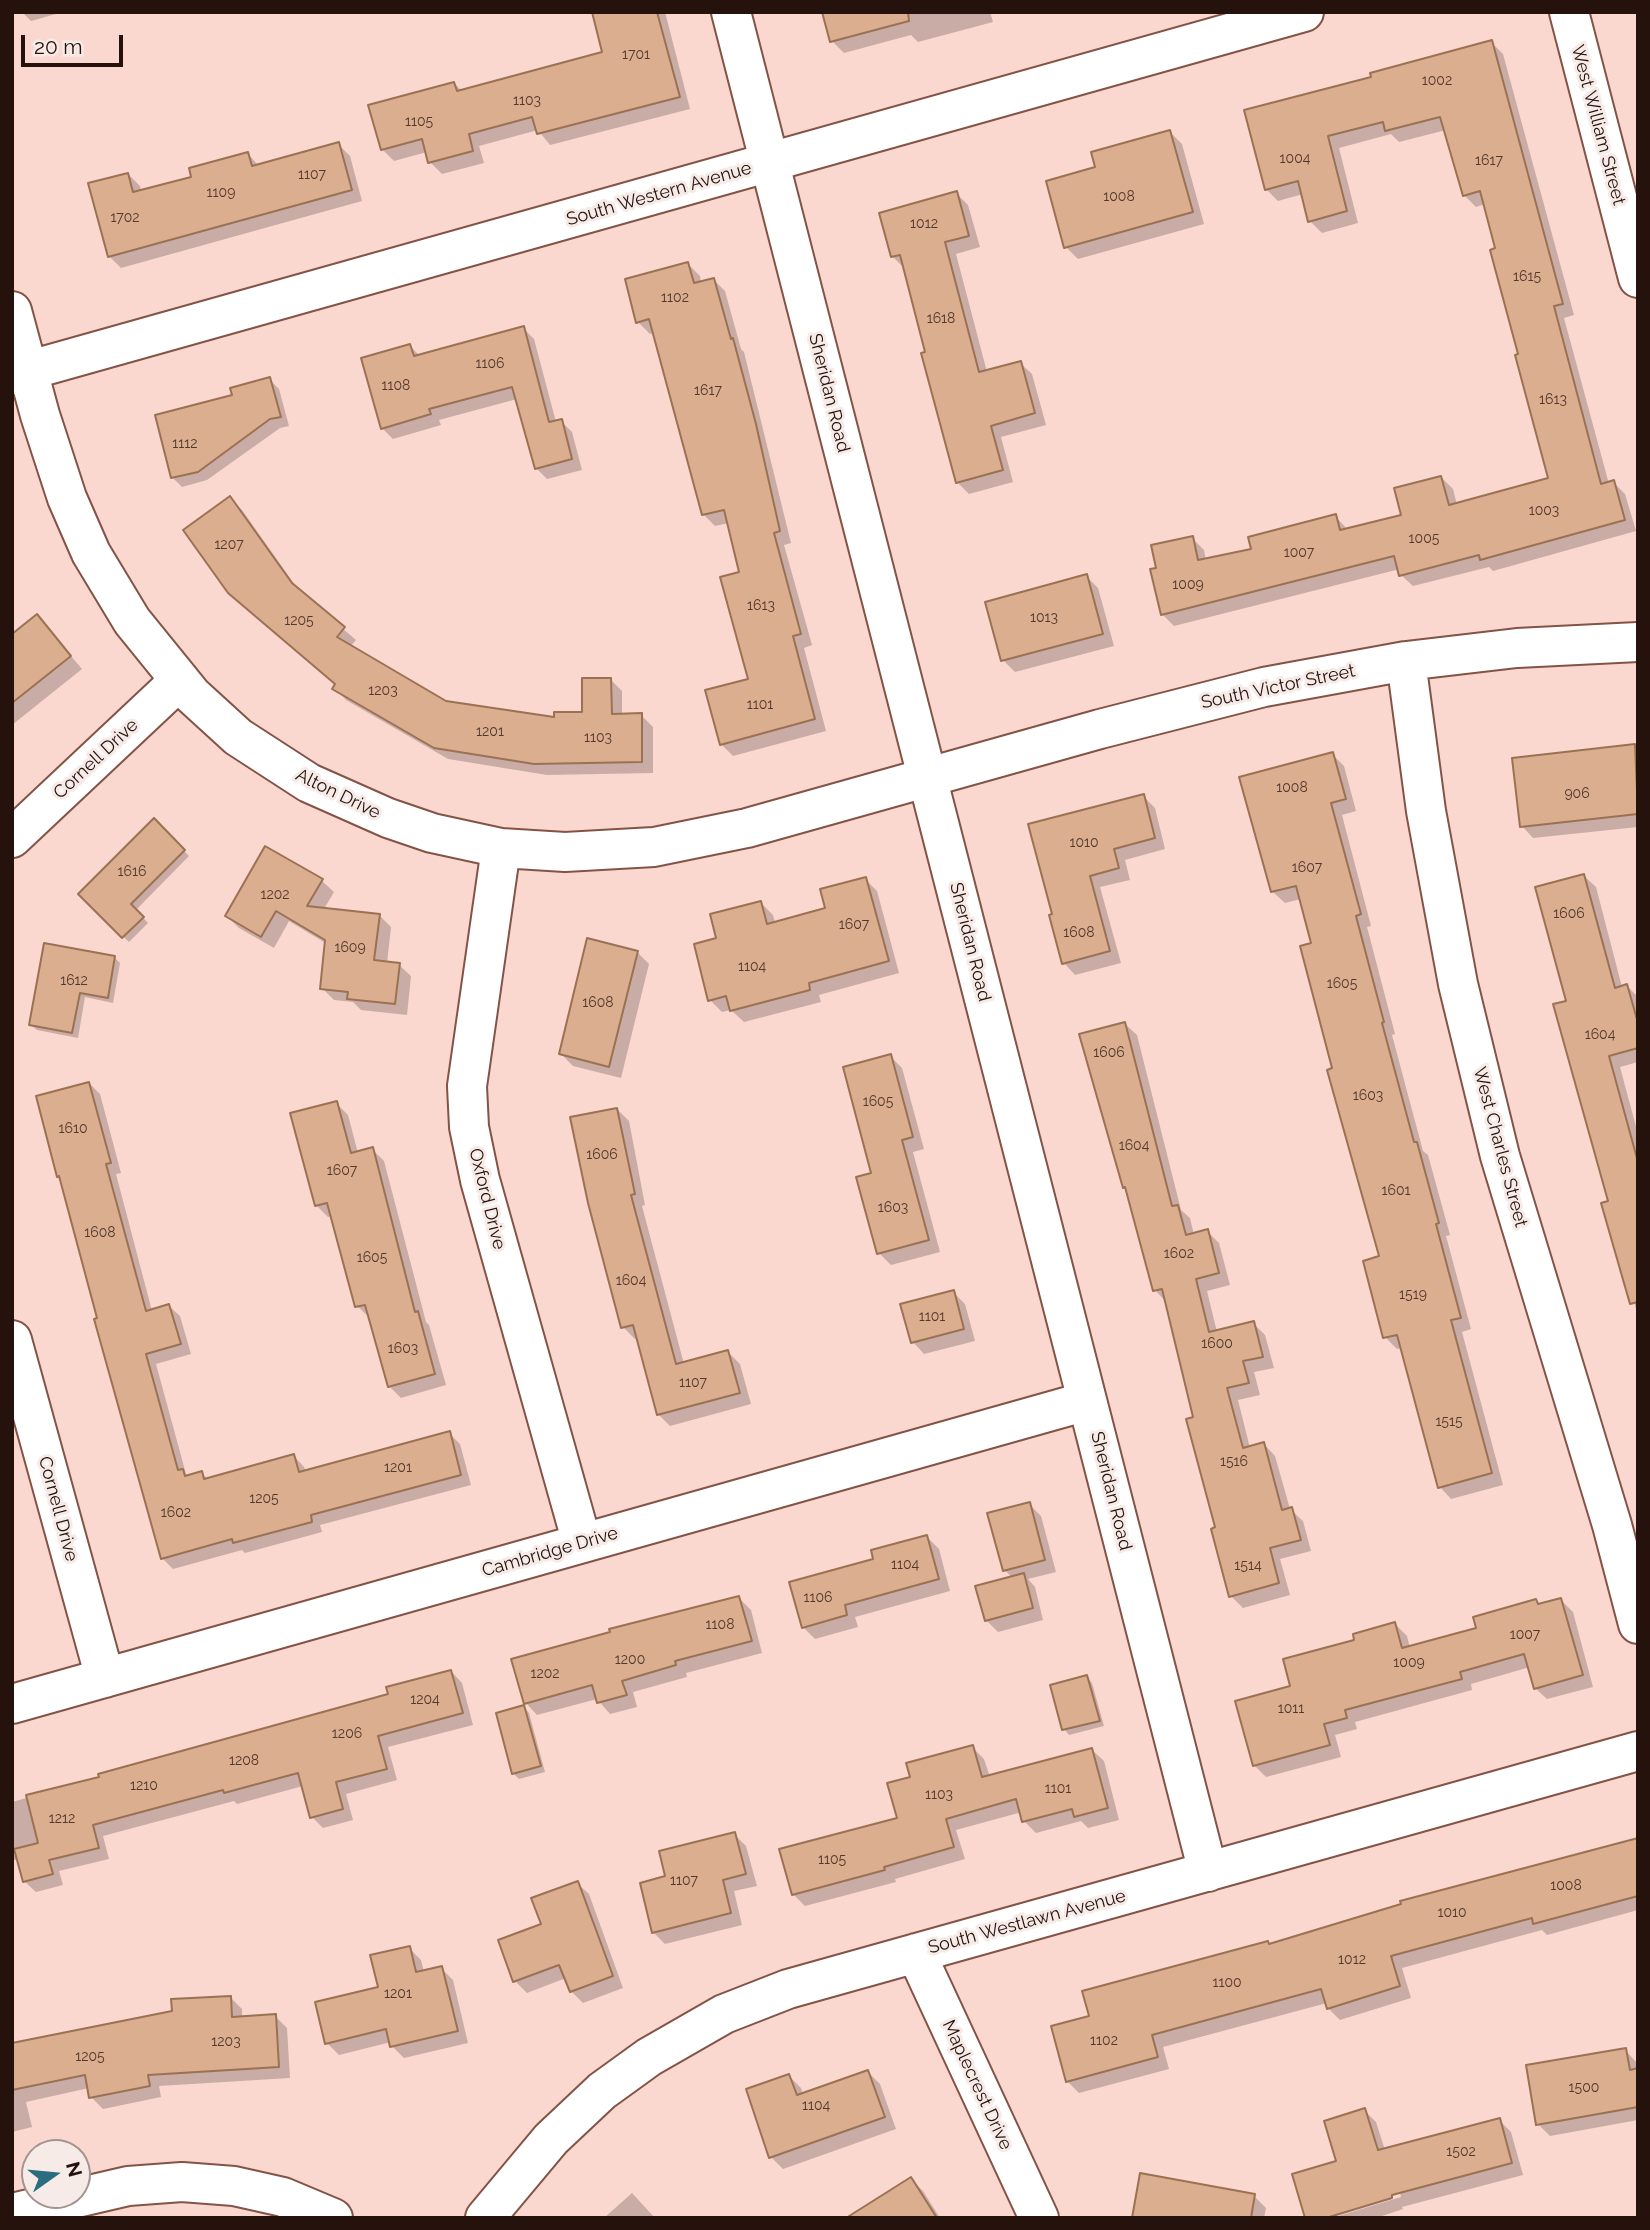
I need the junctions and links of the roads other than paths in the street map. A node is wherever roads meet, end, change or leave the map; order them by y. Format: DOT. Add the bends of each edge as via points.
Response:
graph roads {
  1 [pos="731,12"];
  2 [pos="1304,12"];
  3 [pos="1569,12"];
  4 [pos="770,163"];
  5 [pos="1638,278"];
  6 [pos="12,311"];
  7 [pos="21,373"];
  8 [pos="1638,642"];
  9 [pos="1406,661"];
  10 [pos="180,680"];
  11 [pos="927,778"];
  12 [pos="12,838"];
  13 [pos="501,848"];
  14 [pos="12,1340"];
  15 [pos="1087,1401"];
  16 [pos="582,1543"];
  17 [pos="1638,1624"];
  18 [pos="105,1678"];
  19 [pos="12,1704"];
  20 [pos="1638,1751"];
  21 [pos="1208,1872"];
  22 [pos="916,1953"];
  23 [pos="12,2213"];
  24 [pos="333,2218"];
  25 [pos="485,2218"];
  26 [pos="1038,2218"];
  1 -- 4 [label="street, Sheridan Road"];
  2 -- 4 [label="street, South Western Avenue"];
  3 -- 5 [label="street, West William Street"];
  4 -- 7 [label="street, South Western Avenue"];
  4 -- 11 [label="street, Sheridan Road"];
  6 -- 7 [label="street, Alton Drive"];
  7 -- 10 [label="street, Alton Drive" via="91,553 132,621"];
  8 -- 9 [label="street, South Victor Street" via="1517,648"];
  9 -- 11 [label="street, South Victor Street" via="1264,687"];
  9 -- 17 [label="street, West Charles Street" via="1426,811 1458,984 1500,1156"];
  10 -- 12 [label="street, Cornell Drive"];
  10 -- 13 [label="street, Alton Drive" via="239,737 309,783 421,830"];
  11 -- 13 [label="street, Alton Drive" via="747,828 654,847 565,852"];
  11 -- 15 [label="street, Sheridan Road"];
  13 -- 16 [label="street, Oxford Drive" via="467,1086 469,1127"];
  14 -- 18 [label="street, Cornell Drive"];
  15 -- 16 [label="street, Cambridge Drive"];
  15 -- 21 [label="street, Sheridan Road"];
  16 -- 18 [label="street, Cambridge Drive"];
  18 -- 19 [label="street, Cambridge Drive"];
  20 -- 21 [label="street, South Westlawn Avenue"];
  21 -- 22 [label="street, South Westlawn Avenue"];
  22 -- 25 [label="street, South Westlawn Avenue" via="788,1989 737,2009 649,2057 602,2091 551,2139"];
  22 -- 26 [label="street, Maplecrest Drive"];
  23 -- 24 [label="street" via="128,2186 182,2182 234,2186 283,2197"];
}
